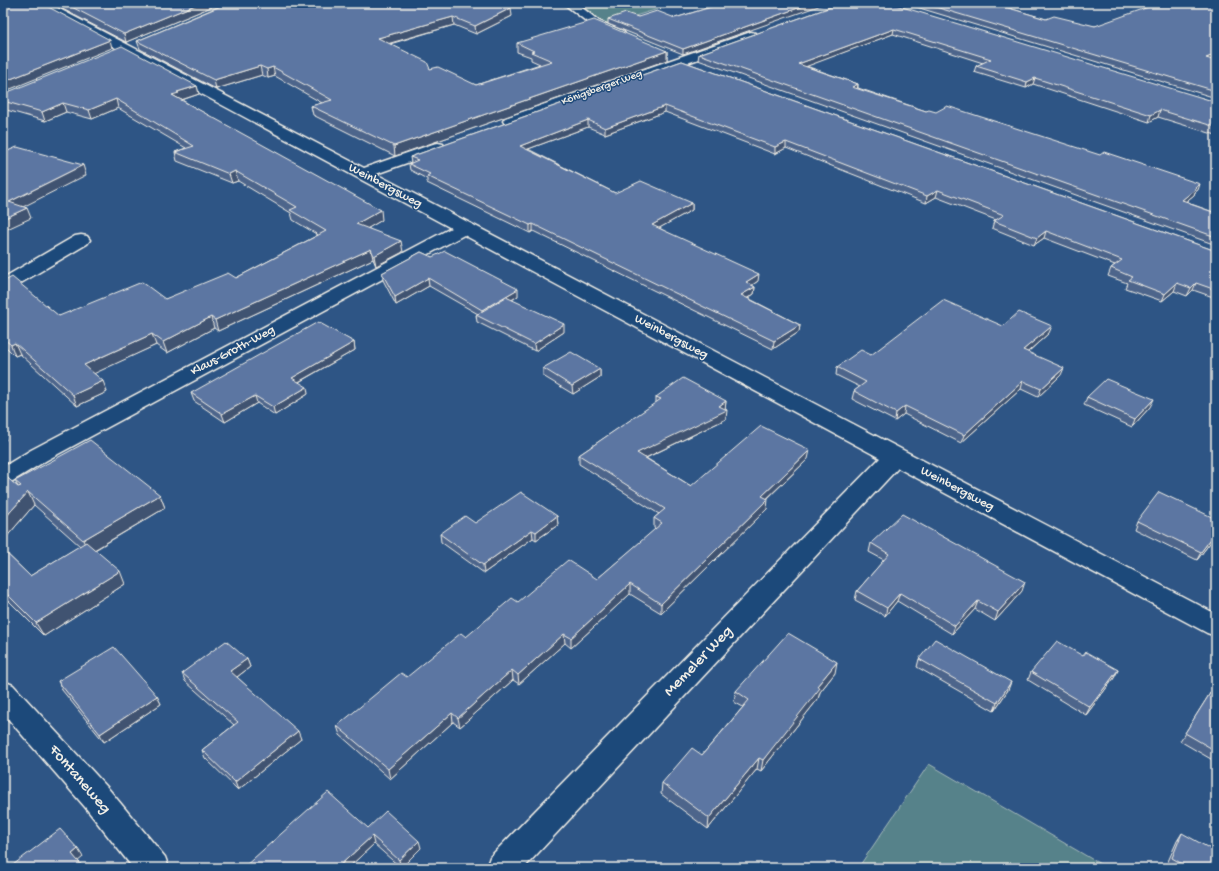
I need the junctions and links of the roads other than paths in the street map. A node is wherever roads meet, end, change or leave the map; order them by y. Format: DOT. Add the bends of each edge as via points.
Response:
graph roads {
  1 [pos="40,3"];
  2 [pos="569,3"];
  3 [pos="764,31"];
  4 [pos="631,39"];
  5 [pos="139,43"];
  6 [pos="120,51"];
  7 [pos="678,58"];
  8 [pos="703,68"];
  9 [pos="500,125"];
  10 [pos="452,142"];
  11 [pos="363,174"];
  12 [pos="464,228"];
  13 [pos="81,240"];
  14 [pos="3,286"];
  15 [pos="896,456"];
  16 [pos="3,477"];
  17 [pos="1216,626"];
  18 [pos="3,693"];
  19 [pos="153,868"];
  20 [pos="502,868"];
  1 -- 6 [label="street, Weinbergsweg"];
  2 -- 4 [label="street" via="595,23"];
  3 -- 7 [label="street, Königsberger Weg"];
  5 -- 6 [label="street"];
  6 -- 11 [label="street, Weinbergsweg"];
  7 -- 8 [label="street"];
  7 -- 9 [label="street, Königsberger Weg"];
  10 -- 11 [label="street"];
  11 -- 12 [label="street, Weinbergsweg"];
  12 -- 15 [label="street, Weinbergsweg"];
  12 -- 16 [label="street, Klaus-Groth-Weg" via="39,455"];
  13 -- 14 [label="street"];
  15 -- 17 [label="street, Weinbergsweg"];
  15 -- 20 [label="street, Memeler Weg"];
  18 -- 19 [label="street, Fontaneweg" via="96,797"];
}
